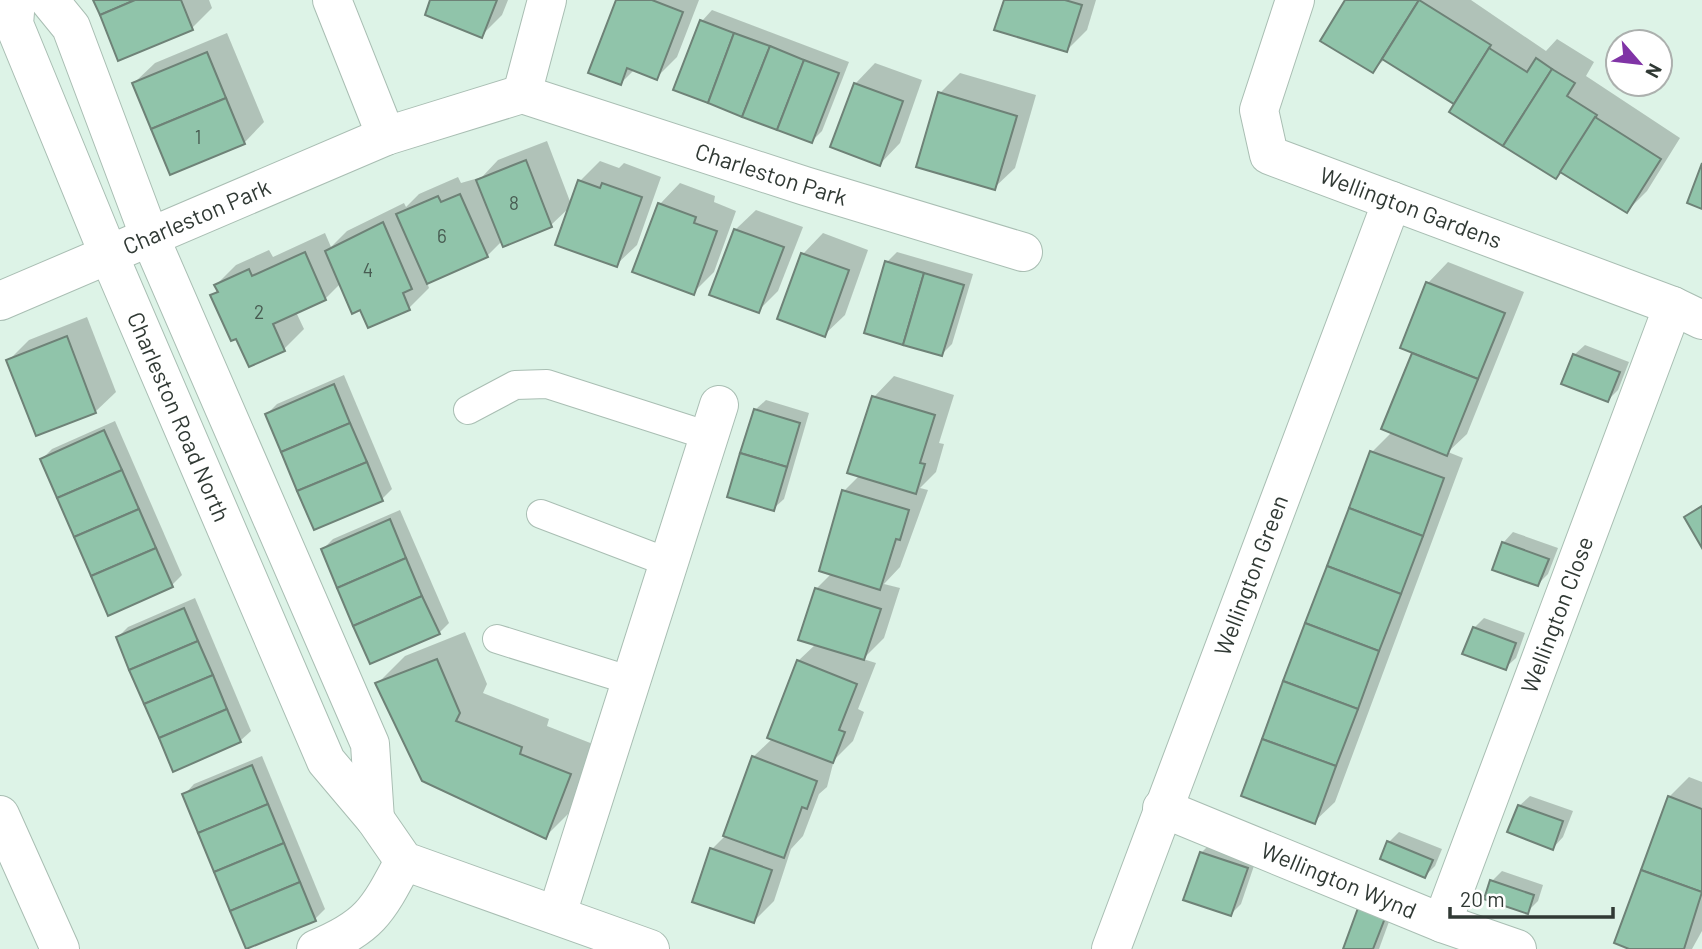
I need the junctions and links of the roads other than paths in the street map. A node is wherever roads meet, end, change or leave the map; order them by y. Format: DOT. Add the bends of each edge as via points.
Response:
graph roads {
  1 [pos="16,0"];
  2 [pos="49,0"];
  3 [pos="332,0"];
  4 [pos="547,0"];
  5 [pos="1295,0"];
  6 [pos="522,94"];
  7 [pos="386,135"];
  8 [pos="1392,201"];
  9 [pos="149,235"];
  10 [pos="1023,252"];
  11 [pos="108,253"];
  12 [pos="0,301"];
  13 [pos="1687,313"];
  14 [pos="468,410"];
  15 [pos="714,420"];
  16 [pos="541,513"];
  17 [pos="667,562"];
  18 [pos="497,639"];
  19 [pos="632,681"];
  20 [pos="1162,808"];
  21 [pos="0,815"];
  22 [pos="375,819"];
  23 [pos="404,861"];
  24 [pos="558,914"];
  25 [pos="1442,923"];
  26 [pos="60,949"];
  27 [pos="317,949"];
  28 [pos="650,949"];
  29 [pos="1111,949"];
  30 [pos="1517,949"];
  1 -- 11 [label="street, Charleston Road North" via="14,24"];
  2 -- 9 [label="street, Charleston Road North" via="71,27"];
  3 -- 7 [label="street"];
  4 -- 6 [label="street"];
  5 -- 8 [label="street, Wellington Gardens" via="1259,110 1269,155"];
  6 -- 7 [label="street, Charleston Park"];
  6 -- 10 [label="street, Charleston Park"];
  7 -- 9 [label="street, Charleston Park"];
  8 -- 13 [label="street, Wellington Gardens"];
  8 -- 20 [label="street, Wellington Green"];
  9 -- 11 [label="street, Charleston Park"];
  9 -- 22 [label="street, Charleston Road North" via="370,744"];
  11 -- 12 [label="street, Charleston Park"];
  11 -- 22 [label="street, Charleston Road North" via="326,761"];
  13 -- 25 [label="street, Wellington Close"];
  14 -- 15 [label="lane" via="515,385 547,384"];
  15 -- 17 [label="street"];
  16 -- 17 [label="lane"];
  17 -- 19 [label="street"];
  18 -- 19 [label="lane"];
  19 -- 24 [label="street"];
  20 -- 25 [label="street, Wellington Wynd"];
  20 -- 29 [label="street, Wellington Green"];
  21 -- 26 [label="street"];
  22 -- 23 [label="street, Charleston Road North"];
  23 -- 24 [label="street"];
  23 -- 27 [label="street" via="378,911 344,938"];
  24 -- 28 [label="street"];
  25 -- 30 [label="street, Wellington Wynd"];
}
